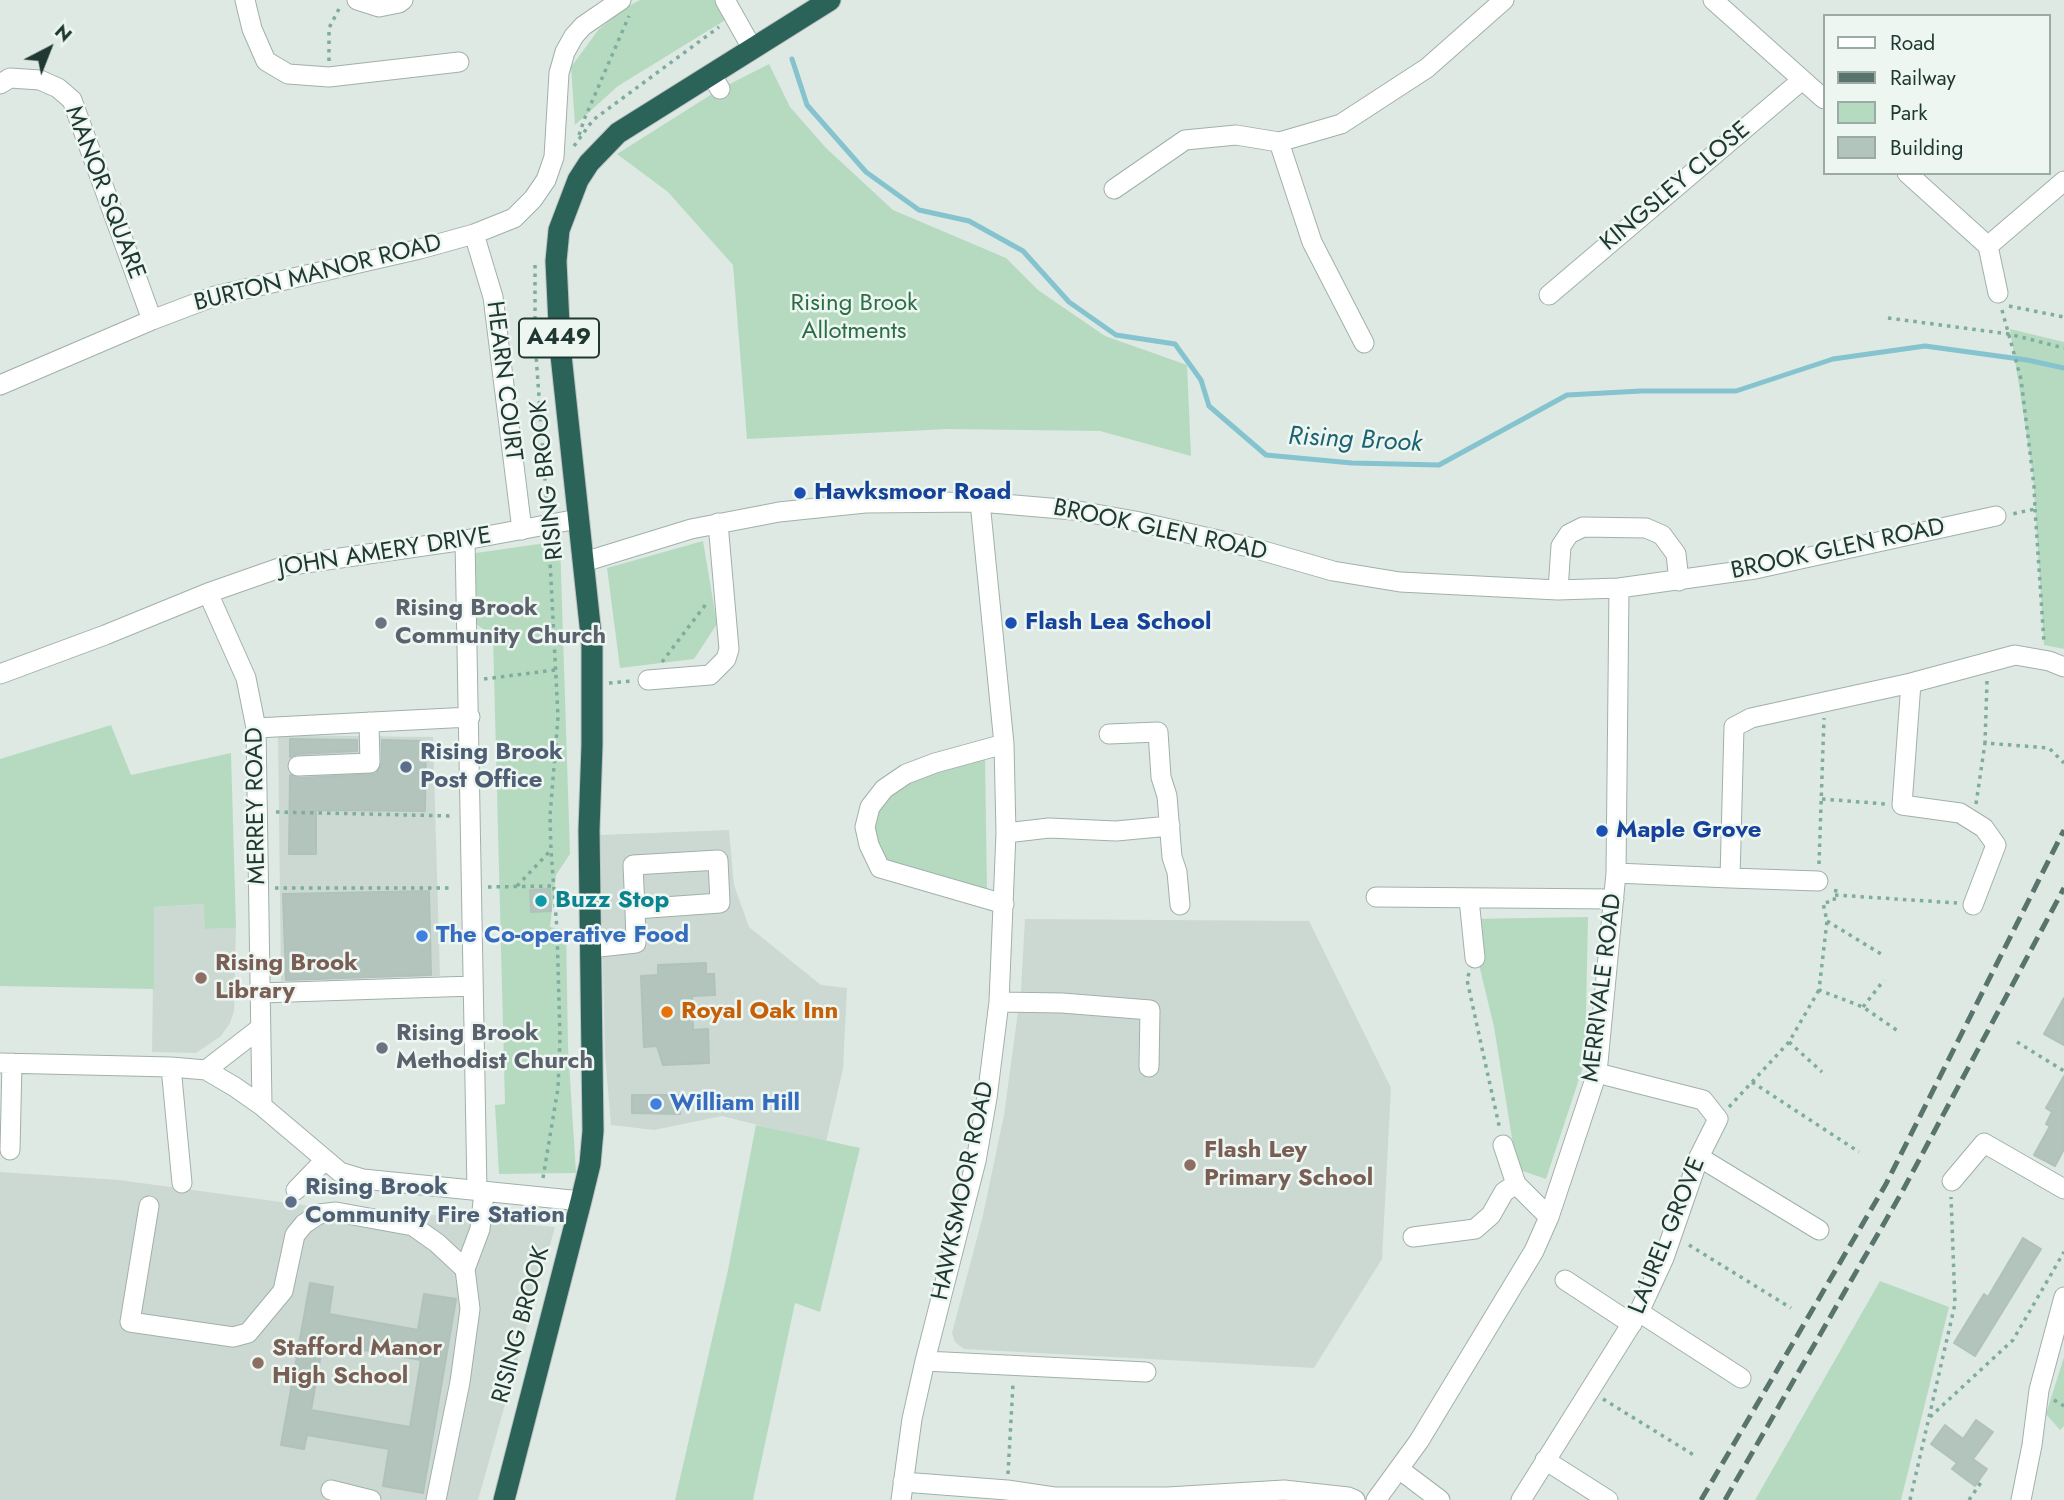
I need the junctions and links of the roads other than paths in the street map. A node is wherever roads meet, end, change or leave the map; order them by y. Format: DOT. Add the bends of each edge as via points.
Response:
graph roads {
  1 [pos="245,0"];
  2 [pos="357,0"];
  3 [pos="403,0"];
  4 [pos="726,0"];
  5 [pos="830,0"];
  6 [pos="1504,0"];
  7 [pos="1713,0"];
  8 [pos="625,8"];
  9 [pos="752,48"];
  10 [pos="459,62"];
  11 [pos="1802,80"];
  12 [pos="0,84"];
  13 [pos="1822,97"];
  14 [pos="1279,142"];
  15 [pos="1909,175"];
  16 [pos="2064,181"];
  17 [pos="1114,188"];
  18 [pos="474,234"];
  19 [pos="1988,246"];
  20 [pos="1549,295"];
  21 [pos="1999,299"];
  22 [pos="152,320"];
  23 [pos="1364,343"];
  24 [pos="0,384"];
  25 [pos="980,502"];
  26 [pos="1996,516"];
  27 [pos="578,519"];
  28 [pos="718,523"];
  29 [pos="522,530"];
  30 [pos="465,540"];
  31 [pos="584,562"];
  32 [pos="1679,581"];
  33 [pos="1619,588"];
  34 [pos="1558,590"];
  35 [pos="208,593"];
  36 [pos="2057,664"];
  37 [pos="0,674"];
  38 [pos="648,680"];
  39 [pos="1911,683"];
  40 [pos="470,717"];
  41 [pos="369,722"];
  42 [pos="256,728"];
  43 [pos="1109,734"];
  44 [pos="1004,744"];
  45 [pos="299,766"];
  46 [pos="1170,826"];
  47 [pos="1006,832"];
  48 [pos="1616,873"];
  49 [pos="1730,878"];
  50 [pos="1818,881"];
  51 [pos="1377,897"];
  52 [pos="1469,899"];
  53 [pos="1614,899"];
  54 [pos="1004,904"];
  55 [pos="1180,905"];
  56 [pos="1973,905"];
  57 [pos="635,909"];
  58 [pos="590,948"];
  59 [pos="1475,958"];
  60 [pos="473,986"];
  61 [pos="260,992"];
  62 [pos="999,1002"];
  63 [pos="259,1029"];
  64 [pos="6,1063"];
  65 [pos="171,1067"];
  66 [pos="1149,1067"];
  67 [pos="205,1070"];
  68 [pos="1597,1073"];
  69 [pos="262,1106"];
  70 [pos="1503,1145"];
  71 [pos="10,1150"];
  72 [pos="1699,1157"];
  73 [pos="324,1161"];
  74 [pos="1952,1181"];
  75 [pos="182,1182"];
  76 [pos="1516,1184"];
  77 [pos="2064,1189"];
  78 [pos="296,1190"];
  79 [pos="481,1191"];
  80 [pos="581,1201"];
  81 [pos="149,1206"];
  82 [pos="1549,1217"];
  83 [pos="1819,1230"];
  84 [pos="1413,1237"];
  85 [pos="465,1269"];
  86 [pos="1565,1280"];
  87 [pos="2064,1297"];
  88 [pos="1636,1318"];
  89 [pos="925,1361"];
  90 [pos="1146,1372"];
  91 [pos="1741,1378"];
  92 [pos="1545,1460"];
  93 [pos="1399,1469"];
  94 [pos="331,1490"];
  95 [pos="902,1491"];
  96 [pos="1167,1499"];
  97 [pos="371,1500"];
  98 [pos="436,1500"];
  99 [pos="504,1500"];
  100 [pos="1354,1500"];
  101 [pos="1376,1500"];
  102 [pos="1440,1500"];
  103 [pos="1521,1500"];
  104 [pos="1608,1500"];
  105 [pos="2021,1500"];
  1 -- 10 [label="street" via="266,61 288,75 329,77"];
  2 -- 3 [label="street" via="379,8"];
  4 -- 9 [label="street"];
  5 -- 9 [label="highway, RISING BROOK / A449"];
  6 -- 14 [label="street" via="1427,68 1341,124"];
  7 -- 11 [label="street"];
  8 -- 18 [label="street, BURTON MANOR ROAD" via="583,26 565,52 559,73 554,157 533,199 514,218"];
  9 -- 27 [label="highway, RISING BROOK / A449" via="715,81 640,117 603,147 578,180 559,230 559,333"];
  11 -- 13 [label="street"];
  11 -- 20 [label="street, KINGSLEY CLOSE"];
  12 -- 22 [label="street, MANOR SQUARE" via="10,78 40,80 72,100"];
  14 -- 17 [label="street" via="1236,135 1185,140"];
  14 -- 23 [label="street" via="1312,242"];
  15 -- 19 [label="street"];
  16 -- 19 [label="street"];
  18 -- 22 [label="street, BURTON MANOR ROAD" via="215,296"];
  18 -- 29 [label="street, HEARN COURT" via="494,297"];
  19 -- 21 [label="street"];
  22 -- 24 [label="street, BURTON MANOR ROAD"];
  25 -- 28 [label="street, BROOK GLEN ROAD" via="865,503"];
  25 -- 34 [label="street, BROOK GLEN ROAD" via="1135,521 1333,571 1400,582"];
  25 -- 44 [label="street, HAWKSMOOR ROAD"];
  26 -- 32 [label="street, BROOK GLEN ROAD" via="1755,569"];
  27 -- 29 [label="street, JOHN AMERY DRIVE"];
  27 -- 31 [label="highway, RISING BROOK / A449"];
  28 -- 31 [label="street, BROOK GLEN ROAD"];
  28 -- 38 [label="street" via="729,649 726,659 710,675"];
  29 -- 30 [label="street, JOHN AMERY DRIVE"];
  30 -- 35 [label="street, JOHN AMERY DRIVE" via="285,566"];
  30 -- 40 [label="street"];
  31 -- 58 [label="highway, RISING BROOK / A449" via="593,684"];
  32 -- 33 [label="street, BROOK GLEN ROAD"];
  32 -- 34 [label="street" via="1676,554 1662,535 1646,528 1583,527 1569,534 1561,546"];
  33 -- 34 [label="street, BROOK GLEN ROAD"];
  33 -- 48 [label="street, MERRIVALE ROAD"];
  35 -- 37 [label="street, JOHN AMERY DRIVE"];
  35 -- 42 [label="street, MERREY ROAD" via="246,678"];
  36 -- 39 [label="street" via="2015,655"];
  39 -- 49 [label="street" via="1751,718 1734,727"];
  39 -- 56 [label="street" via="1902,805 1960,813 1984,828 1996,845"];
  40 -- 41 [label="street"];
  40 -- 60 [label="street"];
  41 -- 42 [label="street"];
  41 -- 45 [label="street" via="370,763"];
  42 -- 61 [label="street, MERREY ROAD"];
  43 -- 46 [label="street" via="1158,732"];
  44 -- 47 [label="street, HAWKSMOOR ROAD"];
  44 -- 54 [label="street" via="906,774 884,789 870,807 865,827 880,868"];
  46 -- 47 [label="street"];
  46 -- 55 [label="street"];
  47 -- 54 [label="street, HAWKSMOOR ROAD"];
  48 -- 49 [label="street"];
  48 -- 53 [label="street, MERRIVALE ROAD"];
  49 -- 50 [label="street"];
  51 -- 52 [label="street"];
  52 -- 53 [label="street"];
  52 -- 59 [label="street"];
  53 -- 68 [label="street, MERRIVALE ROAD"];
  54 -- 62 [label="street, HAWKSMOOR ROAD"];
  57 -- 57 [label="street" via="633,865 718,860 720,903"];
  57 -- 58 [label="street" via="636,943"];
  58 -- 80 [label="highway, RISING BROOK / A449" via="593,1131"];
  60 -- 61 [label="street"];
  60 -- 79 [label="street"];
  61 -- 63 [label="street, MERREY ROAD"];
  62 -- 66 [label="street" via="1150,1010"];
  62 -- 89 [label="street, HAWKSMOOR ROAD" via="976,1161"];
  63 -- 67 [label="street"];
  63 -- 69 [label="street, MERREY ROAD"];
  64 -- 65 [label="street"];
  64 -- 71 [label="street"];
  65 -- 67 [label="street"];
  65 -- 75 [label="street"];
  67 -- 69 [label="street"];
  68 -- 72 [label="street, LAUREL GROVE" via="1703,1100 1718,1119"];
  68 -- 82 [label="street, MERRIVALE ROAD"];
  69 -- 73 [label="street"];
  70 -- 76 [label="street"];
  72 -- 83 [label="street"];
  72 -- 88 [label="street, LAUREL GROVE" via="1664,1258"];
  73 -- 78 [label="street"];
  73 -- 79 [label="street" via="363,1179"];
  74 -- 77 [label="street" via="1984,1143"];
  76 -- 82 [label="street"];
  76 -- 84 [label="street" via="1475,1229"];
  79 -- 80 [label="street"];
  79 -- 85 [label="street" via="480,1229"];
  80 -- 99 [label="highway, RISING BROOK / A449"];
  81 -- 85 [label="street" via="130,1322 233,1337 248,1333 283,1291 295,1235 319,1214 336,1212 413,1226"];
  82 -- 93 [label="street, MERRIVALE ROAD" via="1475,1351"];
  85 -- 98 [label="street" via="470,1309"];
  86 -- 88 [label="street"];
  87 -- 105 [label="street" via="2039,1390"];
  88 -- 91 [label="street"];
  88 -- 92 [label="street, LAUREL GROVE"];
  89 -- 90 [label="street"];
  89 -- 95 [label="street, HAWKSMOOR ROAD"];
  92 -- 103 [label="street, LAUREL GROVE"];
  92 -- 104 [label="street"];
  93 -- 101 [label="street, MERRIVALE ROAD"];
  93 -- 102 [label="street"];
  94 -- 97 [label="street"];
  95 -- 96 [label="street" via="1007,1490 1054,1497"];
  96 -- 100 [label="street" via="1284,1490"];
}
